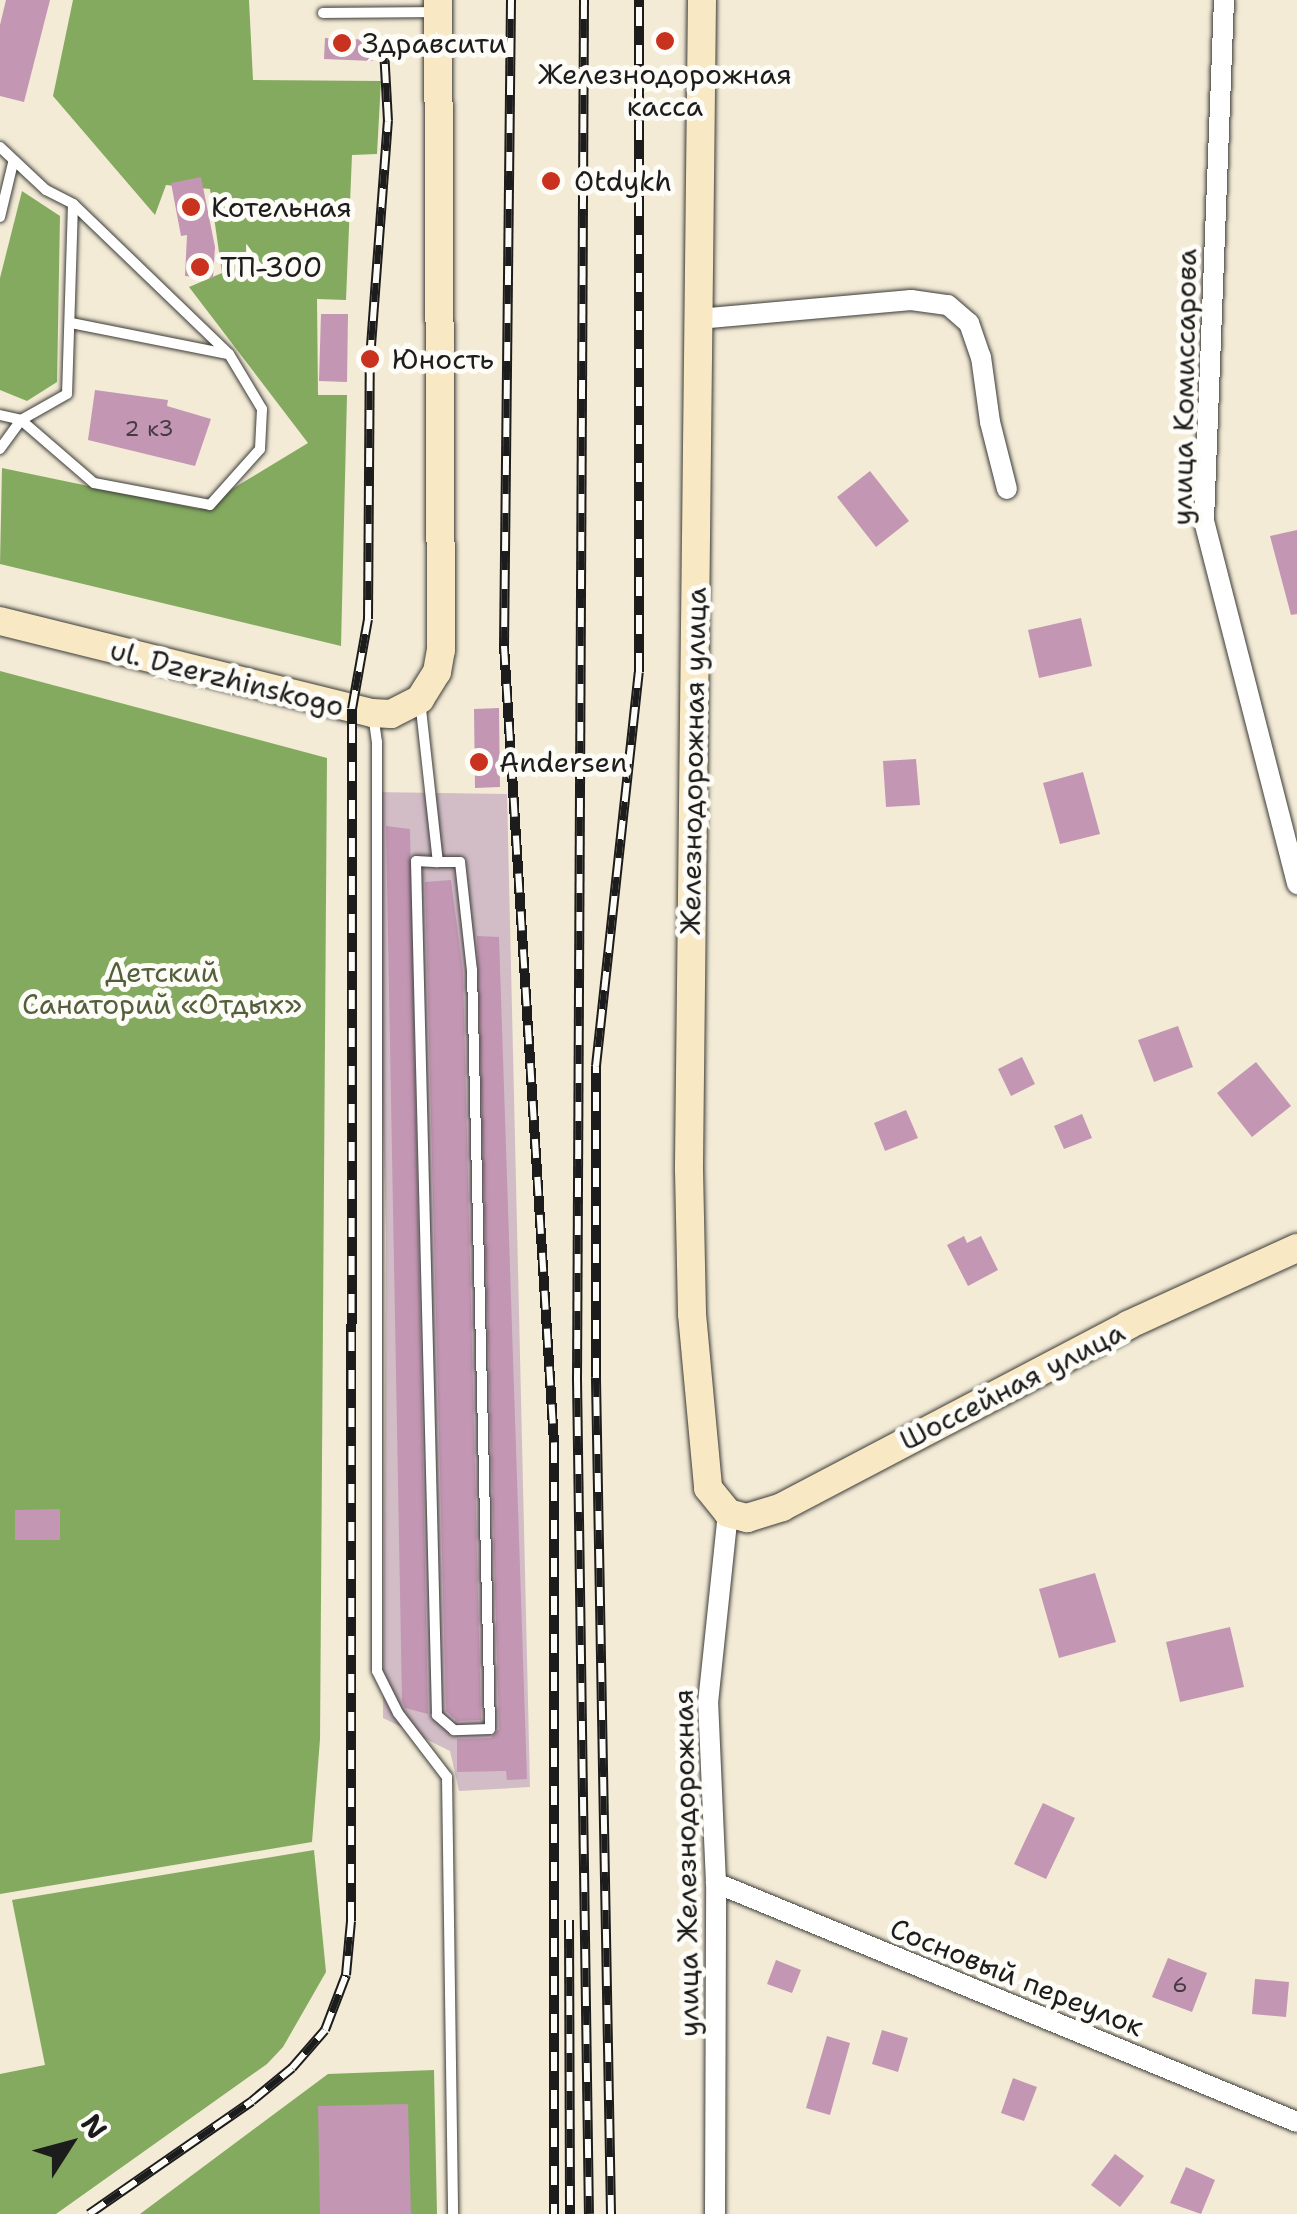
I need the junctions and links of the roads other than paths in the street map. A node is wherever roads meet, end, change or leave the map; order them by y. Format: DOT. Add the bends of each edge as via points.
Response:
graph roads {
  1 [pos="702,0"];
  2 [pos="1224,0"];
  3 [pos="438,6"];
  4 [pos="323,13"];
  5 [pos="0,148"];
  6 [pos="13,163"];
  7 [pos="73,204"];
  8 [pos="0,217"];
  9 [pos="698,320"];
  10 [pos="71,323"];
  11 [pos="229,354"];
  12 [pos="0,415"];
  13 [pos="22,420"];
  14 [pos="0,449"];
  15 [pos="1007,489"];
  16 [pos="0,622"];
  17 [pos="420,700"];
  18 [pos="372,714"];
  19 [pos="438,862"];
  20 [pos="1297,884"];
  21 [pos="1297,1248"];
  22 [pos="728,1513"];
  23 [pos="716,1883"];
  24 [pos="1297,2122"];
  25 [pos="453,2214"];
  26 [pos="714,2214"];
  1 -- 9 [label="street, Железнодорожная улица"];
  2 -- 20 [label="street, улица Комиссарова" via="1204,521"];
  3 -- 4 [label="lane"];
  3 -- 17 [label="street" via="441,650"];
  5 -- 6 [label="lane"];
  6 -- 7 [label="lane"];
  6 -- 8 [label="lane"];
  7 -- 10 [label="lane"];
  7 -- 11 [label="lane"];
  9 -- 15 [label="street" via="911,300 948,306 969,322 981,357"];
  9 -- 22 [label="street, Железнодорожная улица" via="691,1278 708,1488"];
  10 -- 11 [label="lane"];
  10 -- 13 [label="lane" via="67,394"];
  11 -- 13 [label="lane" via="262,409 260,449 210,505 94,483"];
  12 -- 13 [label="lane"];
  13 -- 14 [label="lane"];
  16 -- 18 [label="street, ul. Dzerzhinskogo"];
  17 -- 18 [label="street, ul. Dzerzhinskogo" via="391,714"];
  17 -- 19 [label="lane"];
  18 -- 25 [label="lane" via="377,1671 398,1713 447,1777"];
  19 -- 19 [label="lane" via="460,862 472,970 490,1729 454,1730 437,1715 416,861"];
  21 -- 22 [label="street, Шоссейная улица" via="1128,1325 782,1507 747,1518"];
  22 -- 23 [label="street, улица Железнодорожная" via="708,1704"];
  23 -- 24 [label="street, Сосновый переулок"];
  23 -- 26 [label="street, улица Железнодорожная"];
}
